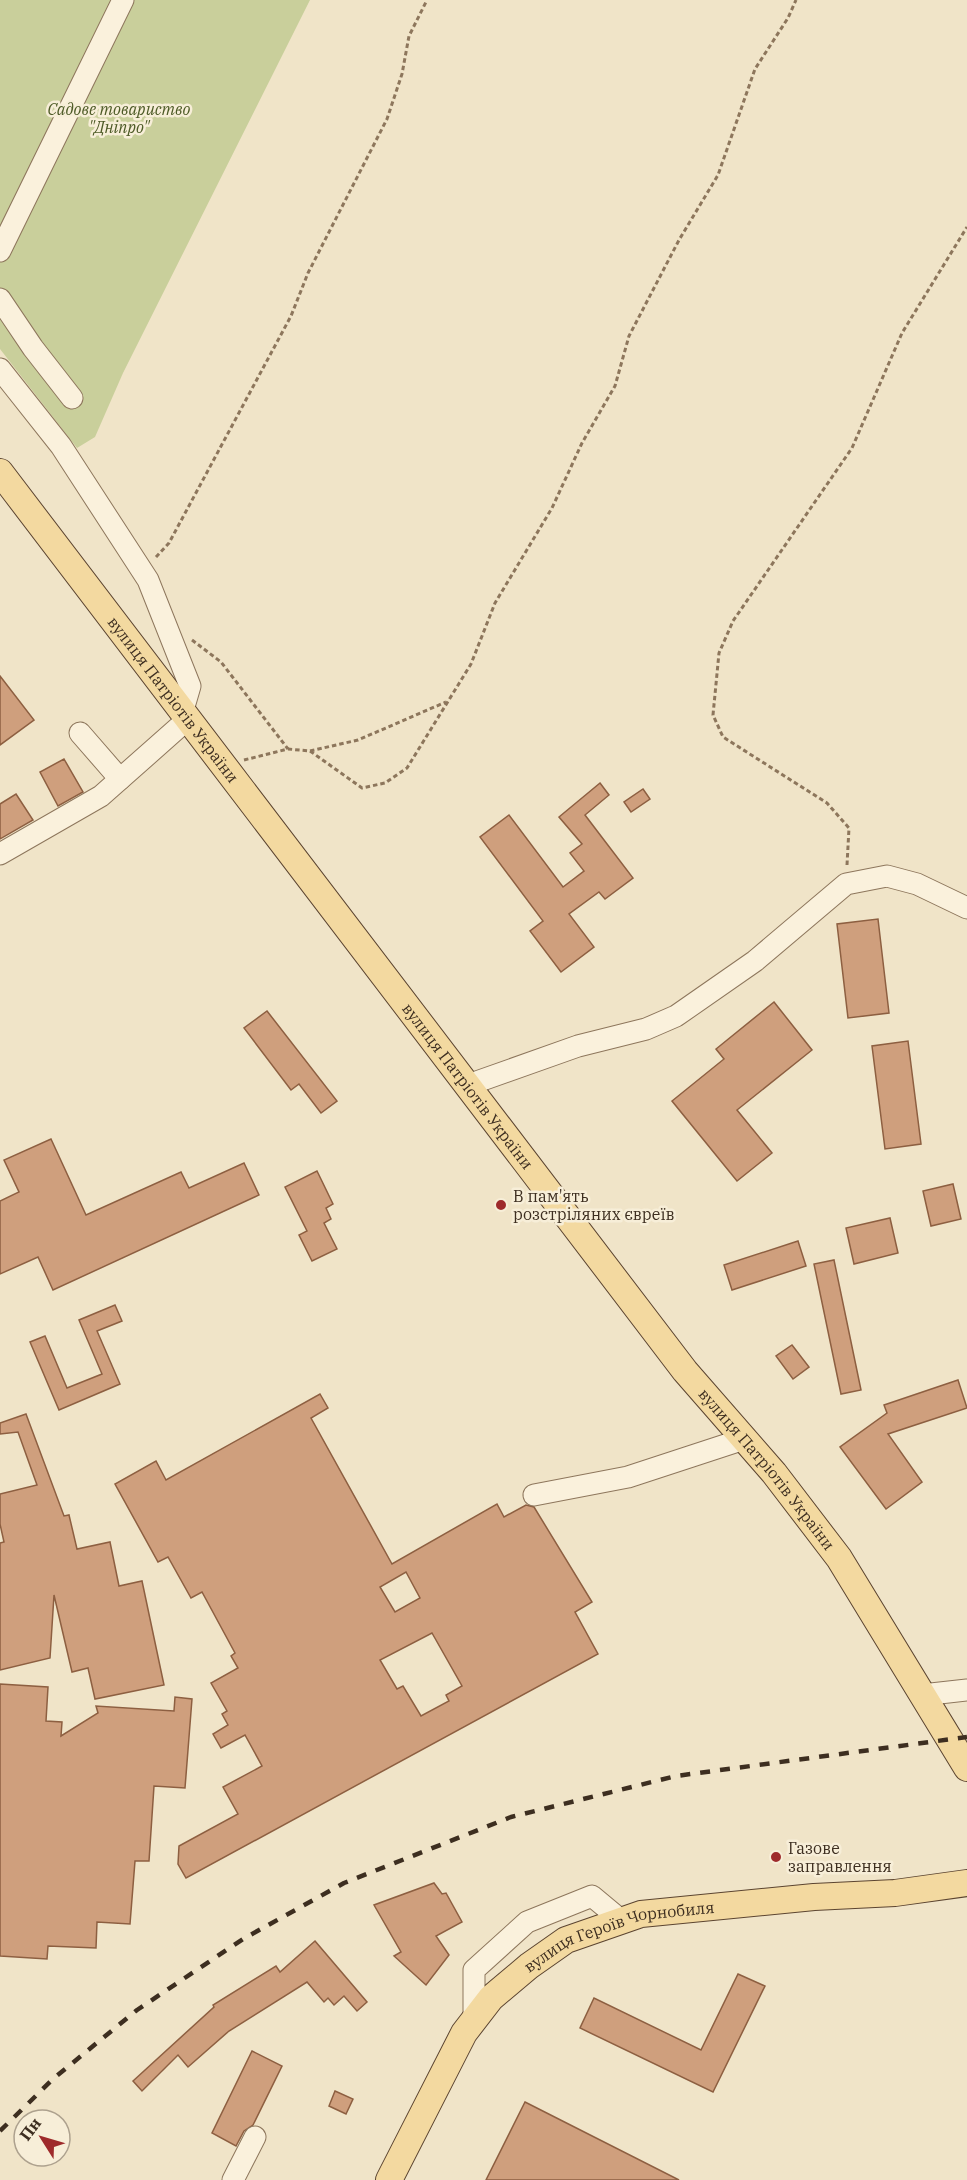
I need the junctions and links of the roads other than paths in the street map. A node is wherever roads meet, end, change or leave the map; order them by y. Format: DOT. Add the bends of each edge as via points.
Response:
graph roads {
  1 [pos="123,0"];
  2 [pos="0,251"];
  3 [pos="0,299"];
  4 [pos="0,369"];
  5 [pos="72,398"];
  6 [pos="0,471"];
  7 [pos="186,714"];
  8 [pos="80,733"];
  9 [pos="120,779"];
  10 [pos="0,854"];
  11 [pos="967,908"];
  12 [pos="468,1085"];
  13 [pos="744,1439"];
  14 [pos="534,1496"];
  15 [pos="967,1690"];
  16 [pos="922,1695"];
  17 [pos="967,1768"];
  18 [pos="967,1883"];
  19 [pos="622,1921"];
  20 [pos="474,2020"];
  21 [pos="255,2137"];
  22 [pos="233,2180"];
  23 [pos="388,2180"];
  1 -- 2 [label="street"];
  3 -- 5 [label="street"];
  4 -- 7 [label="street" via="61,446 142,571 190,686"];
  6 -- 7 [label="main road, вулиця Патріотів України"];
  7 -- 9 [label="street"];
  7 -- 12 [label="main road, вулиця Патріотів України"];
  8 -- 9 [label="street"];
  9 -- 10 [label="street" via="101,796"];
  11 -- 12 [label="street" via="916,884 887,876 846,884 754,961 676,1016"];
  12 -- 13 [label="main road, вулиця Патріотів України" via="685,1371"];
  13 -- 14 [label="street" via="628,1477"];
  13 -- 16 [label="main road, вулиця Патріотів України" via="839,1558"];
  15 -- 16 [label="street"];
  16 -- 17 [label="main road, вулиця Патріотів України"];
  18 -- 19 [label="main road, вулиця Героїв Чорнобиля" via="895,1893 641,1914"];
  19 -- 20 [label="main road, вулиця Героїв Чорнобиля" via="566,1940 491,1998"];
  19 -- 20 [label="street" via="592,1896 528,1922 474,1970"];
  20 -- 23 [label="main road, вулиця Героїв Чорнобиля"];
  21 -- 22 [label="street"];
}
